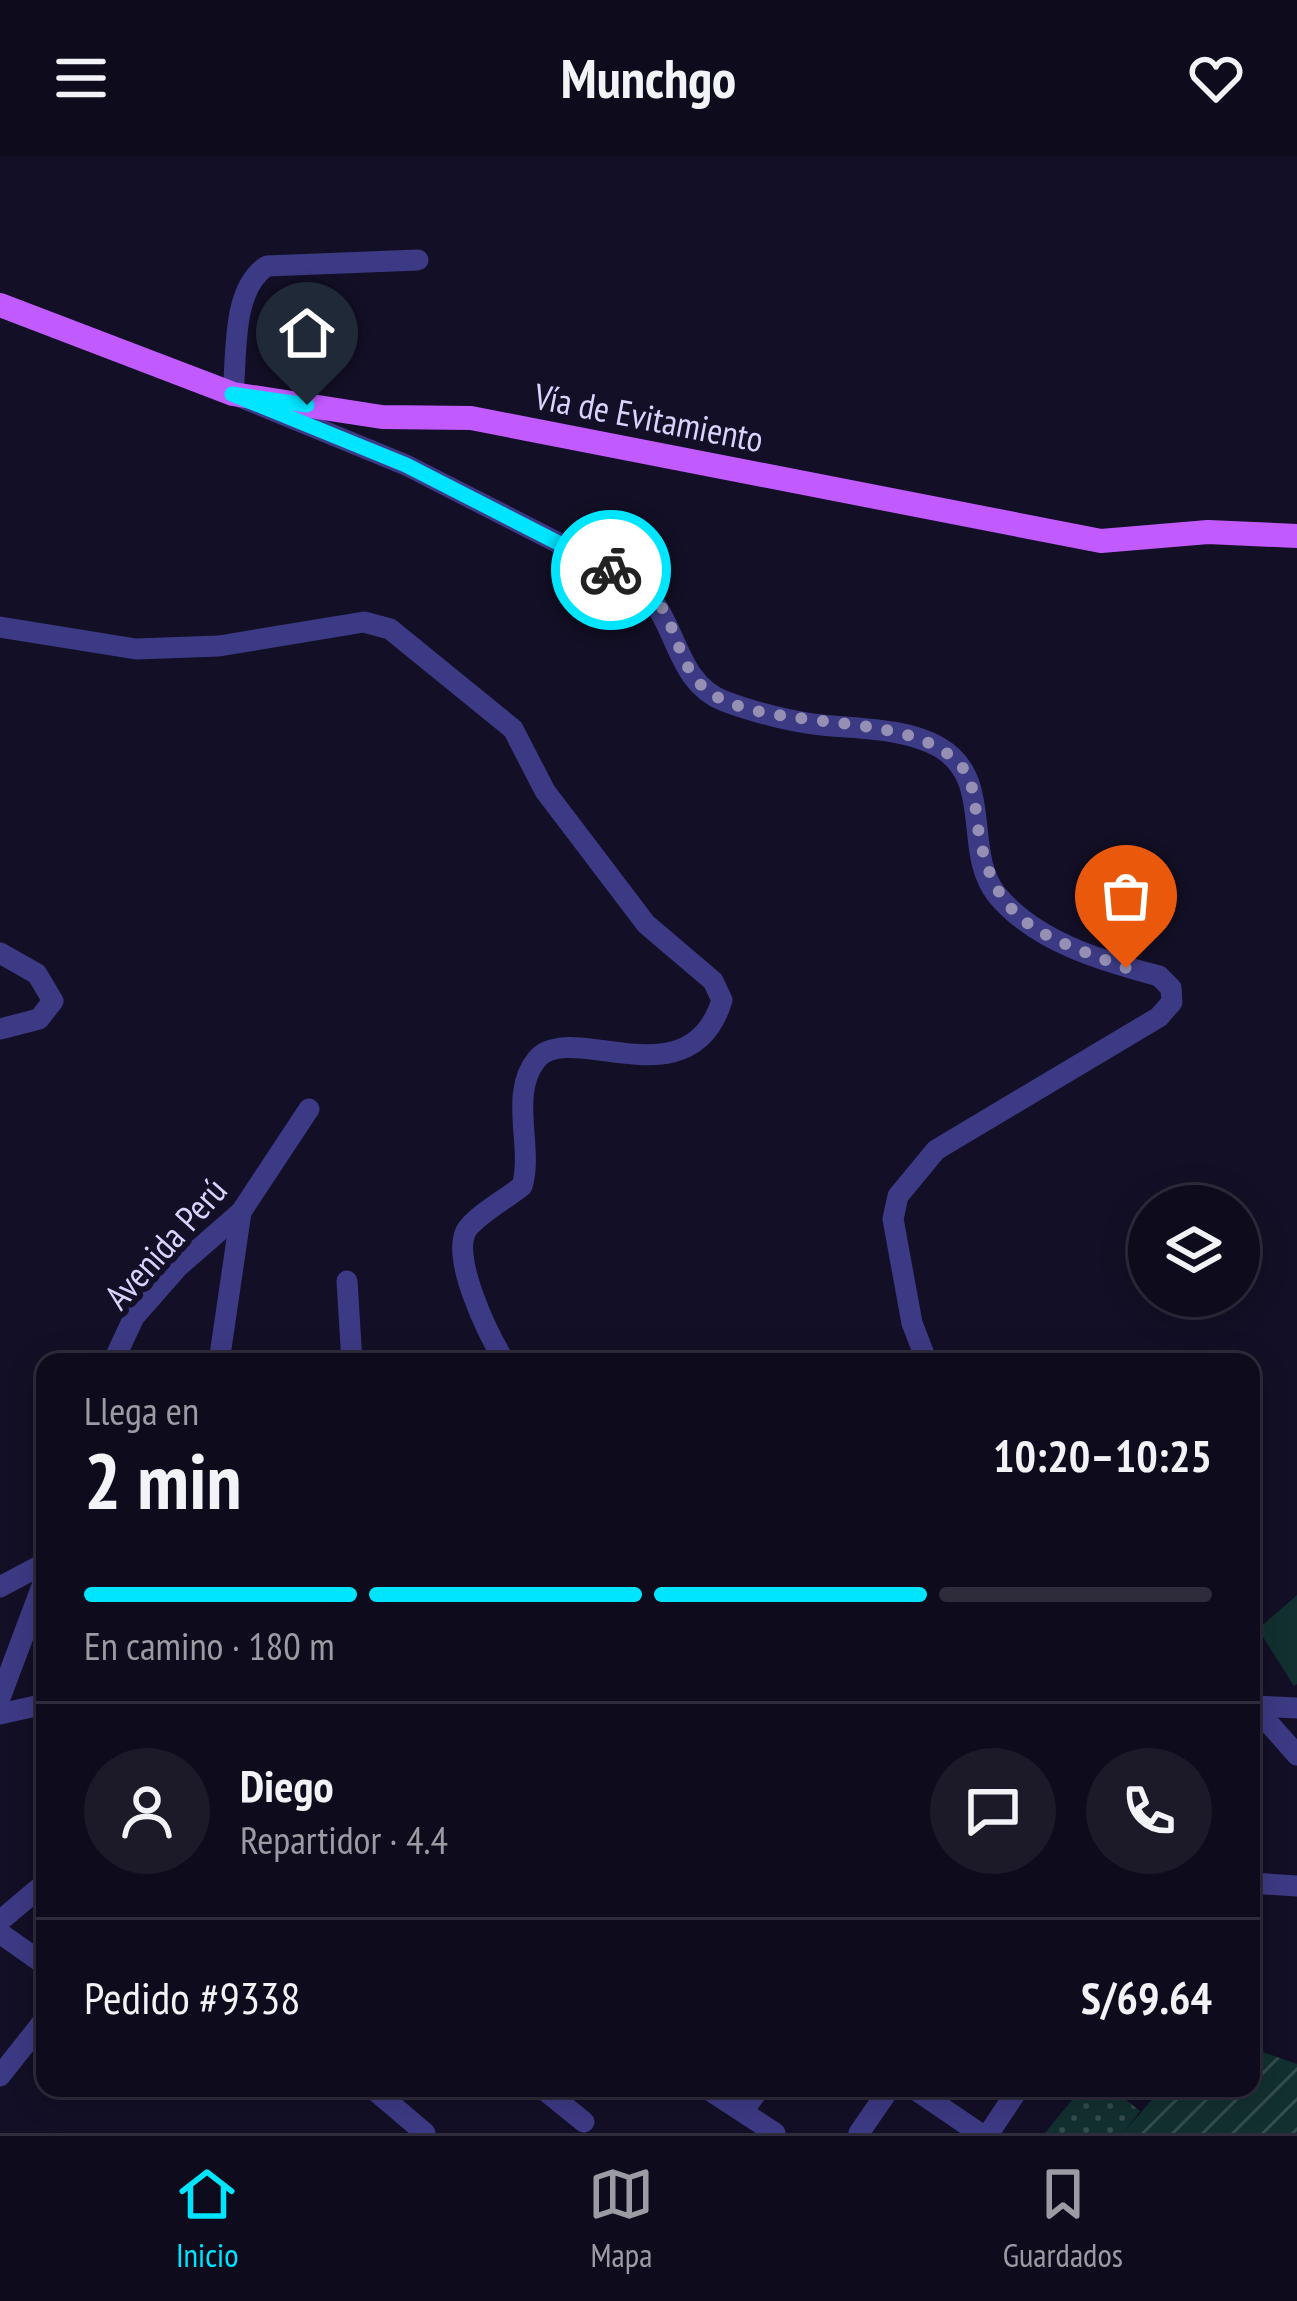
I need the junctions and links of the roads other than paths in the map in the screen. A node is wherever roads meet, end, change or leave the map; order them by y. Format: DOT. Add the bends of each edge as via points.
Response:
graph roads {
  1 [pos="418,260"];
  2 [pos="0,305"];
  3 [pos="232,394"];
  4 [pos="1297,536"];
  5 [pos="0,627"];
  6 [pos="0,953"];
  7 [pos="0,1029"];
  8 [pos="309,1109"];
  9 [pos="242,1212"];
  10 [pos="347,1281"];
  11 [pos="117,1353"];
  12 [pos="221,1353"];
  13 [pos="351,1353"];
  14 [pos="501,1353"];
  15 [pos="923,1353"];
  16 [pos="36,1568"];
  17 [pos="0,1587"];
  18 [pos="36,1602"];
  19 [pos="0,1697"];
  20 [pos="36,1706"];
  21 [pos="1260,1706"];
  22 [pos="1297,1708"];
  23 [pos="0,1714"];
  24 [pos="1260,1714"];
  25 [pos="1297,1755"];
  26 [pos="1260,1884"];
  27 [pos="1297,1886"];
  28 [pos="36,1891"];
  29 [pos="0,1921"];
  30 [pos="0,1933"];
  31 [pos="36,1959"];
  32 [pos="36,2030"];
  33 [pos="0,2076"];
  34 [pos="400,2097"];
  35 [pos="553,2097"];
  36 [pos="720,2097"];
  37 [pos="753,2097"];
  38 [pos="884,2097"];
  39 [pos="927,2097"];
  40 [pos="1013,2097"];
  41 [pos="742,2111"];
  42 [pos="584,2122"];
  43 [pos="425,2133"];
  44 [pos="775,2133"];
  45 [pos="859,2133"];
  46 [pos="979,2133"];
  47 [pos="988,2133"];
  1 -- 3 [label="street" via="259,271 243,302"];
  2 -- 3 [label="main road, Vía de Evitamiento"];
  3 -- 4 [label="main road, Vía de Evitamiento" via="382,417 471,418 1101,541 1208,532"];
  3 -- 15 [label="street" via="406,465 633,581 660,605 695,680 723,700 938,746 965,769 996,894 1053,939 1159,976 1171,988 1172,1002 1159,1017 936,1150 898,1196 897,1240"];
  5 -- 14 [label="street" via="136,649 219,646 364,622 390,628 513,729 545,790 646,924 712,981 722,1000 707,1034 689,1046 629,1054 554,1049 536,1060 527,1077 522,1186 468,1227 460,1245"];
  6 -- 7 [label="street" via="37,974 53,1001 39,1019"];
  8 -- 9 [label="street, Avenida Perú"];
  9 -- 11 [label="street, Avenida Perú" via="178,1267 134,1317"];
  9 -- 12 [label="street"];
  10 -- 13 [label="street"];
  16 -- 17 [label="street"];
  18 -- 19 [label="street"];
  20 -- 23 [label="street"];
  21 -- 22 [label="street"];
  24 -- 25 [label="street"];
  26 -- 27 [label="street"];
  28 -- 29 [label="street"];
  30 -- 31 [label="street"];
  32 -- 33 [label="street"];
  34 -- 43 [label="street"];
  35 -- 42 [label="street"];
  36 -- 41 [label="street"];
  37 -- 41 [label="street"];
  38 -- 45 [label="street"];
  39 -- 46 [label="street"];
  40 -- 47 [label="street"];
  41 -- 44 [label="street"];
}
